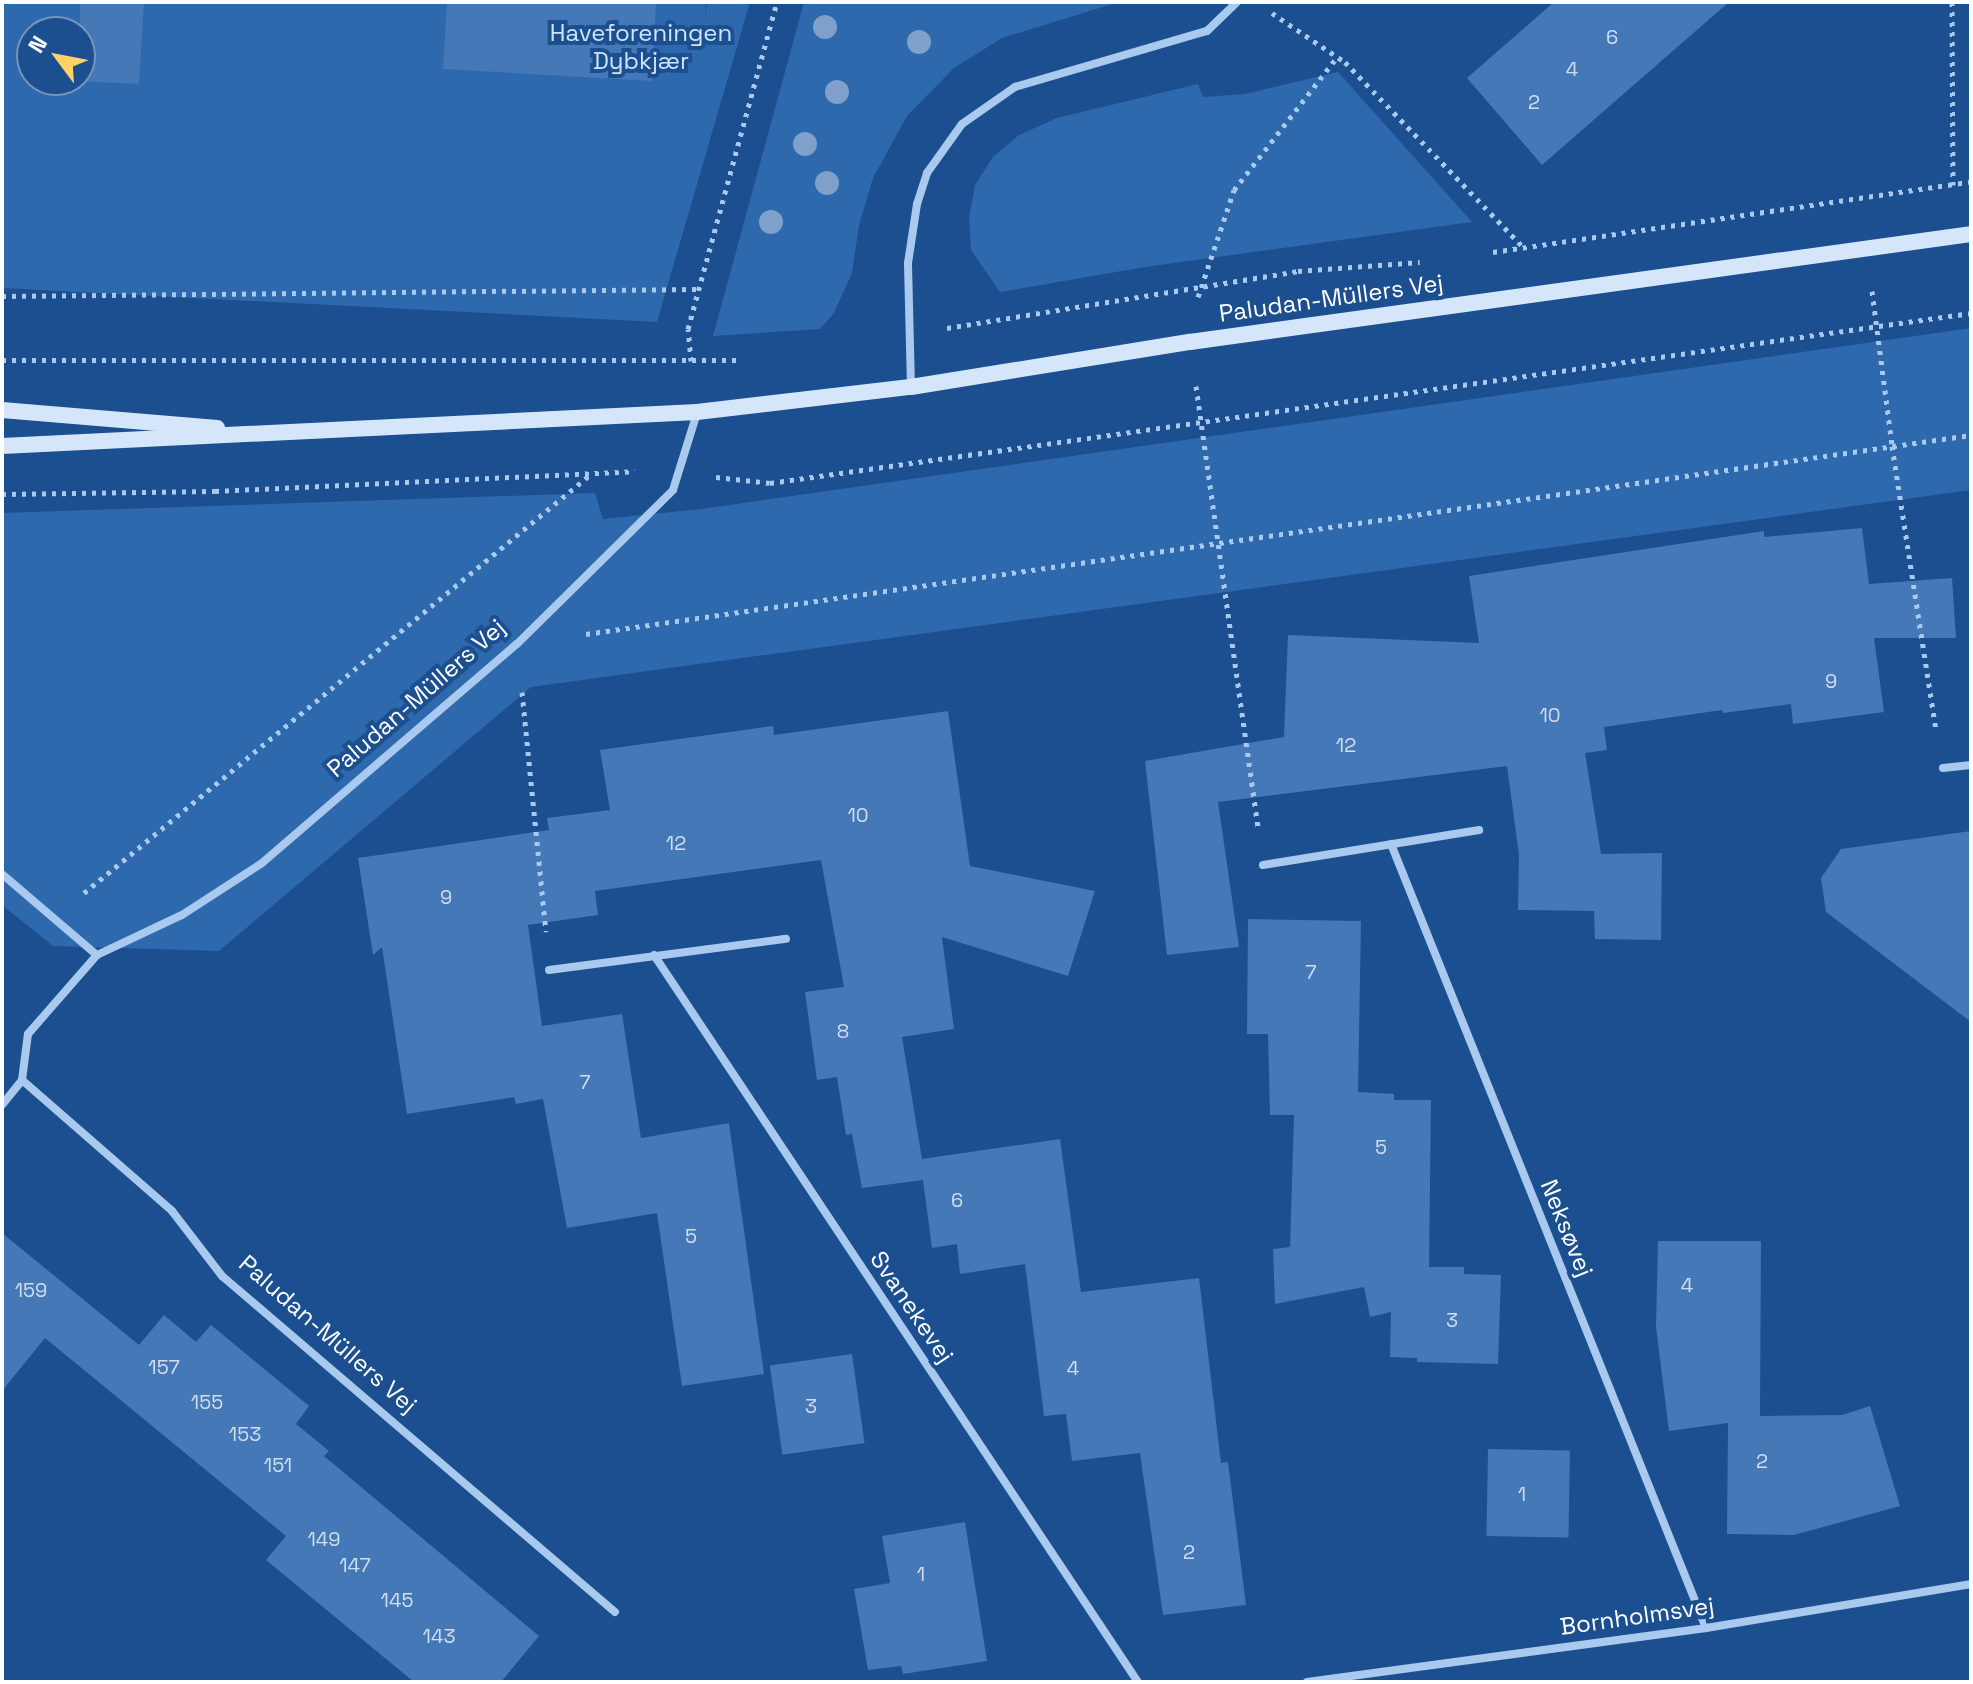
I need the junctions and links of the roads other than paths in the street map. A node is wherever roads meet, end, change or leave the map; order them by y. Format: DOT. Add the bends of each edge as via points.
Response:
graph roads {
  1 [pos="1237,2"];
  2 [pos="1962,236"];
  3 [pos="911,387"];
  4 [pos="2,410"];
  5 [pos="697,412"];
  6 [pos="283,434"];
  7 [pos="2,446"];
  8 [pos="1971,765"];
  9 [pos="1943,768"];
  10 [pos="1479,830"];
  11 [pos="1391,844"];
  12 [pos="1263,865"];
  13 [pos="2,874"];
  14 [pos="786,939"];
  15 [pos="97,955"];
  16 [pos="654,955"];
  17 [pos="549,970"];
  18 [pos="22,1080"];
  19 [pos="2,1105"];
  20 [pos="1971,1584"];
  21 [pos="615,1612"];
  22 [pos="1706,1628"];
  23 [pos="1353,1679"];
  24 [pos="1138,1682"];
  25 [pos="1307,1682"];
  1 -- 3 [label="street" via="1207,31 1015,87 962,124 927,173 917,204 908,263"];
  2 -- 3 [label="street, Paludan-Müllers Vej" via="1190,342"];
  3 -- 5 [label="street, Paludan-Müllers Vej"];
  4 -- 6 [label="street, Paludan-Müllers Vej"];
  5 -- 6 [label="street, Paludan-Müllers Vej"];
  5 -- 15 [label="street, Paludan-Müllers Vej" via="673,490 517,644 262,863 182,915"];
  6 -- 7 [label="street, Paludan-Müllers Vej"];
  8 -- 9 [label="street"];
  10 -- 11 [label="street"];
  11 -- 12 [label="street"];
  11 -- 22 [label="street, Neksøvej"];
  13 -- 15 [label="street"];
  14 -- 16 [label="street"];
  15 -- 18 [label="street, Paludan-Müllers Vej" via="28,1034"];
  16 -- 17 [label="street"];
  16 -- 24 [label="street, Svanekevej"];
  18 -- 19 [label="street"];
  18 -- 21 [label="street, Paludan-Müllers Vej" via="172,1211 222,1276"];
  20 -- 22 [label="street, Bornholmsvej"];
  22 -- 23 [label="street, Bornholmsvej"];
  23 -- 25 [label="street, Bornholmsvej"];
}
